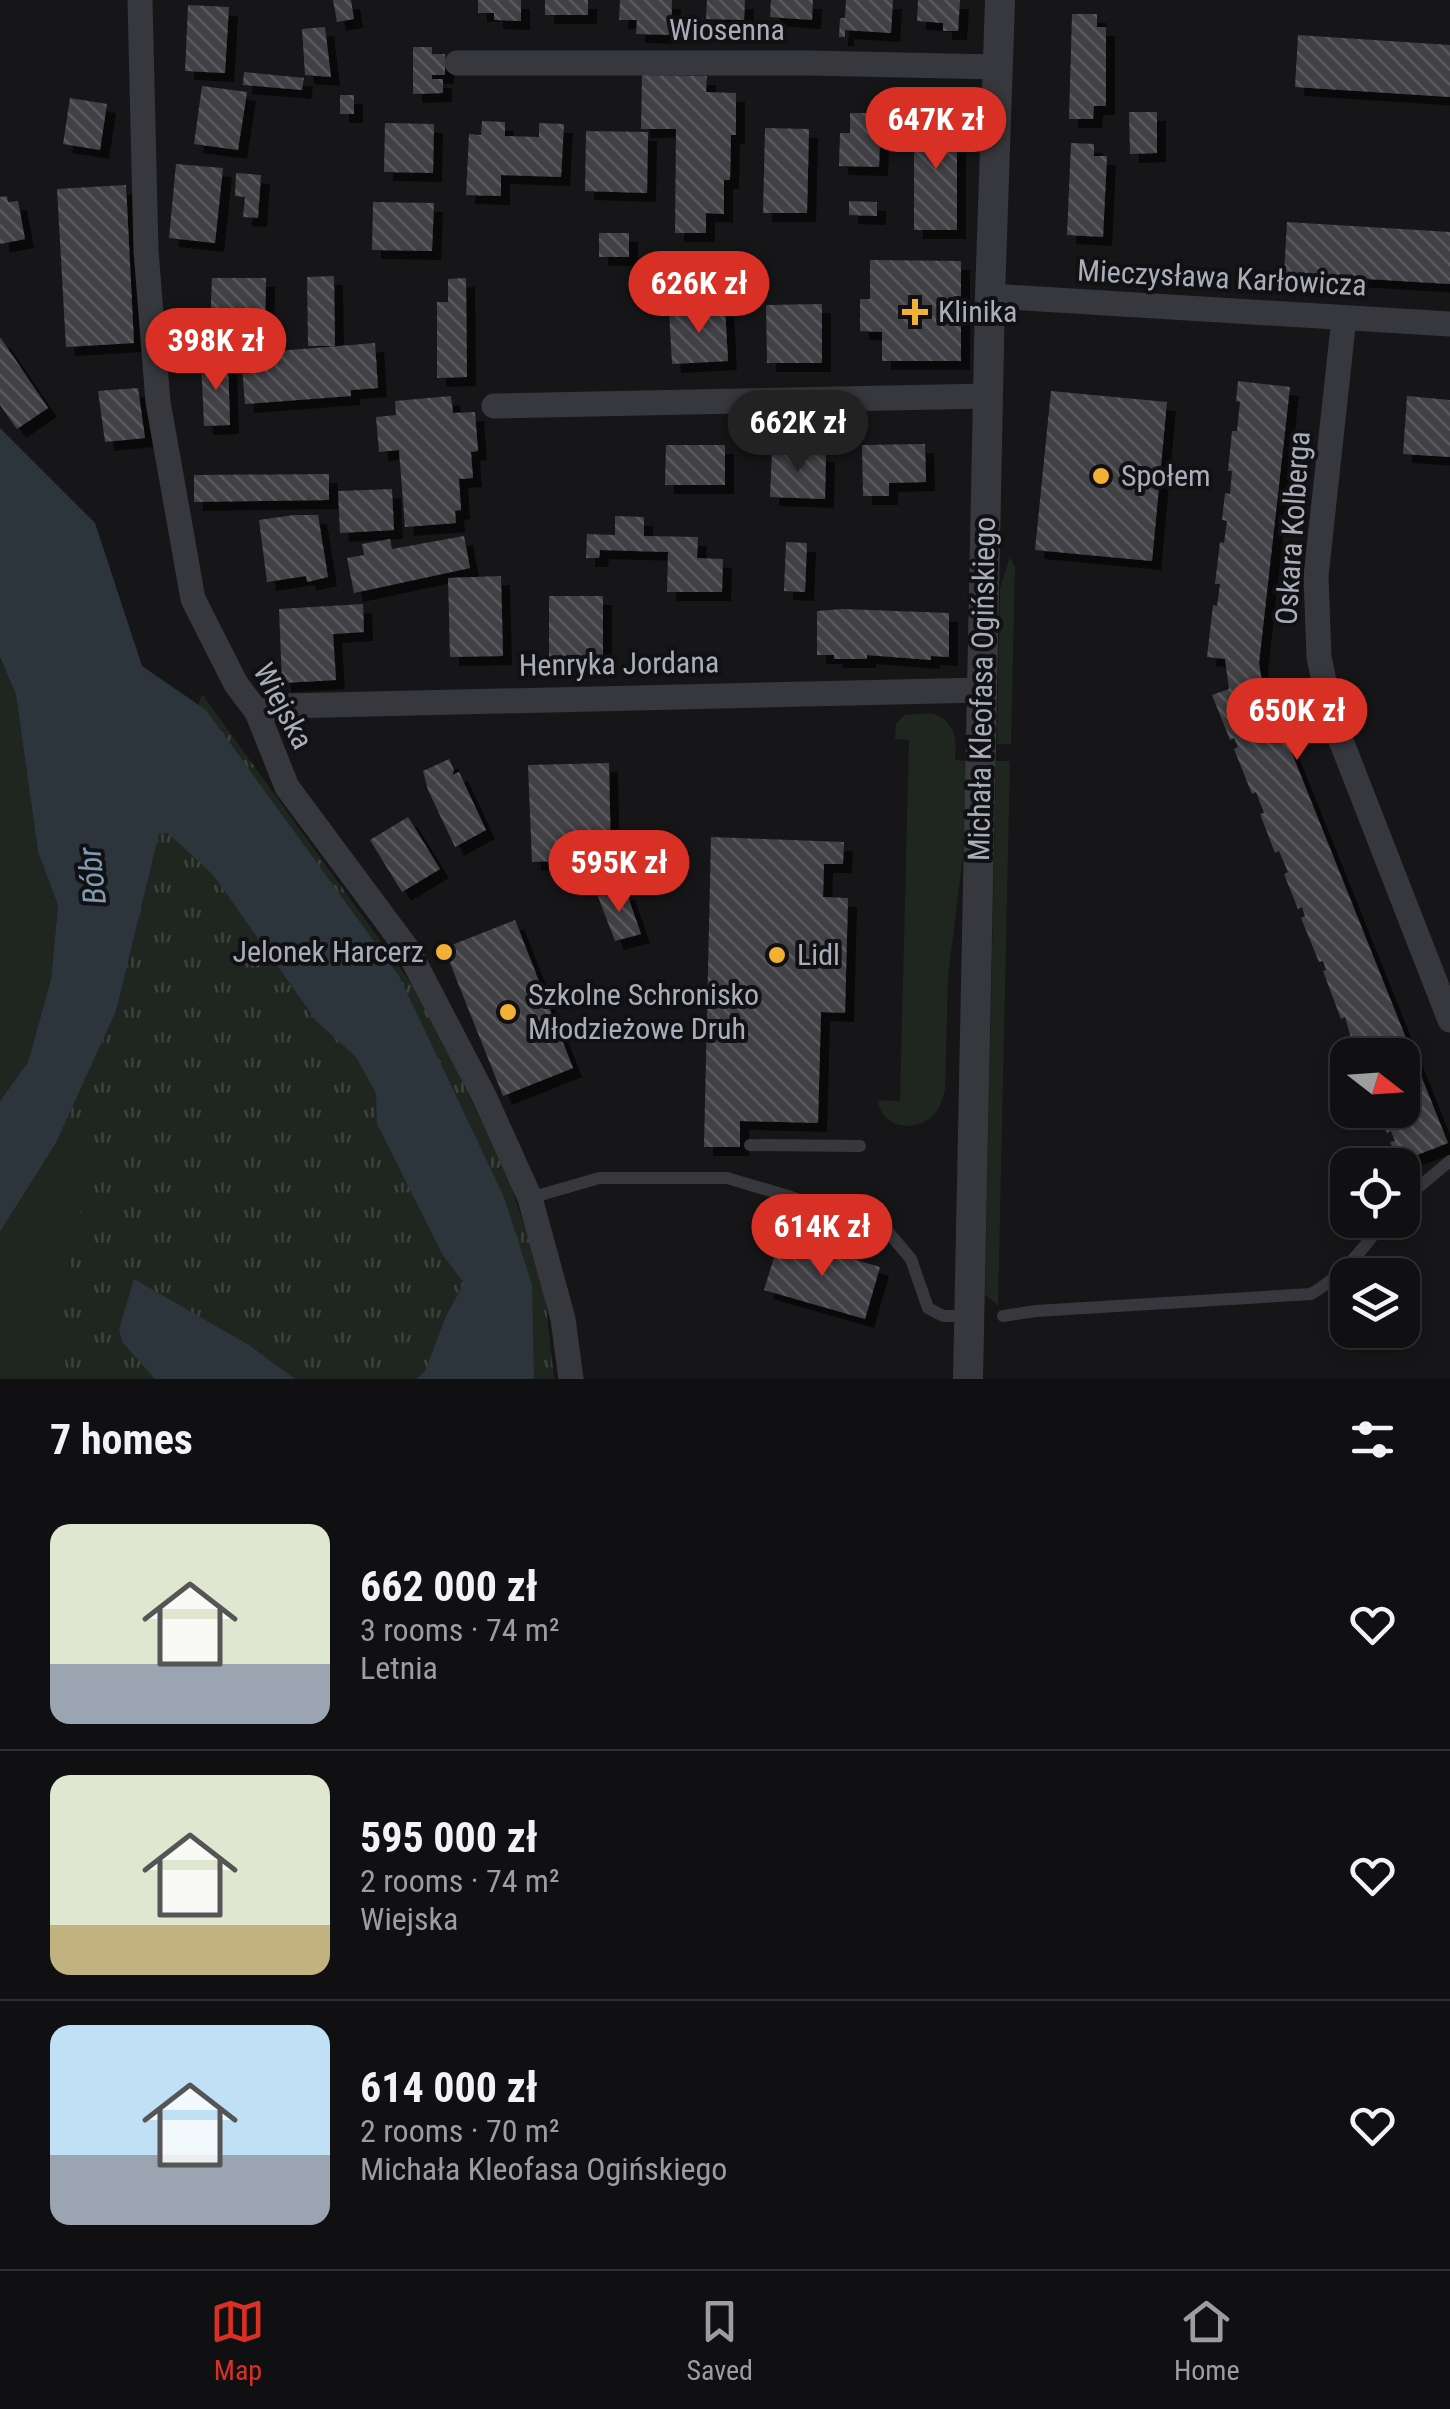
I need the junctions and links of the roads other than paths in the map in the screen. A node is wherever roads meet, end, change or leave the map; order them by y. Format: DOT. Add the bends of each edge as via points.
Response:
graph roads {
  1 [pos="140,0"];
  2 [pos="1000,0"];
  3 [pos="456,62"];
  4 [pos="997,67"];
  5 [pos="990,296"];
  6 [pos="1344,318"];
  7 [pos="1450,324"];
  8 [pos="988,396"];
  9 [pos="494,406"];
  10 [pos="982,690"];
  11 [pos="257,712"];
  12 [pos="1450,1020"];
  13 [pos="750,1145"];
  14 [pos="860,1146"];
  15 [pos="1450,1161"];
  16 [pos="1420,1185"];
  17 [pos="530,1198"];
  18 [pos="1371,1238"];
  19 [pos="954,1316"];
  20 [pos="1003,1316"];
  21 [pos="570,1379"];
  22 [pos="968,1379"];
  1 -- 11 [label="street, Wiejska" via="146,251 158,402 177,520 192,599"];
  2 -- 4 [label="street, Michała Kleofasa Ogińskiego"];
  3 -- 4 [label="street, Wiosenna"];
  4 -- 5 [label="street, Michała Kleofasa Ogińskiego"];
  5 -- 6 [label="street, Mieczysława Karłowicza"];
  5 -- 8 [label="street, Michała Kleofasa Ogińskiego"];
  6 -- 7 [label="street, Mieczysława Karłowicza"];
  6 -- 12 [label="street, Oskara Kolberga" via="1316,576 1319,658 1331,716"];
  8 -- 9 [label="street"];
  8 -- 10 [label="street, Michała Kleofasa Ogińskiego"];
  10 -- 11 [label="street, Henryka Jordana" via="871,698 286,706"];
  10 -- 22 [label="street, Michała Kleofasa Ogińskiego"];
  11 -- 17 [label="street, Wiejska" via="287,787 408,950"];
  13 -- 14 [label="lane"];
  15 -- 16 [label="lane"];
  17 -- 19 [label="lane" via="599,1178 716,1176 758,1187 889,1234 911,1259 928,1308"];
  17 -- 21 [label="street, Wiejska" via="563,1320"];
  18 -- 20 [label="lane" via="1310,1294"];
}
